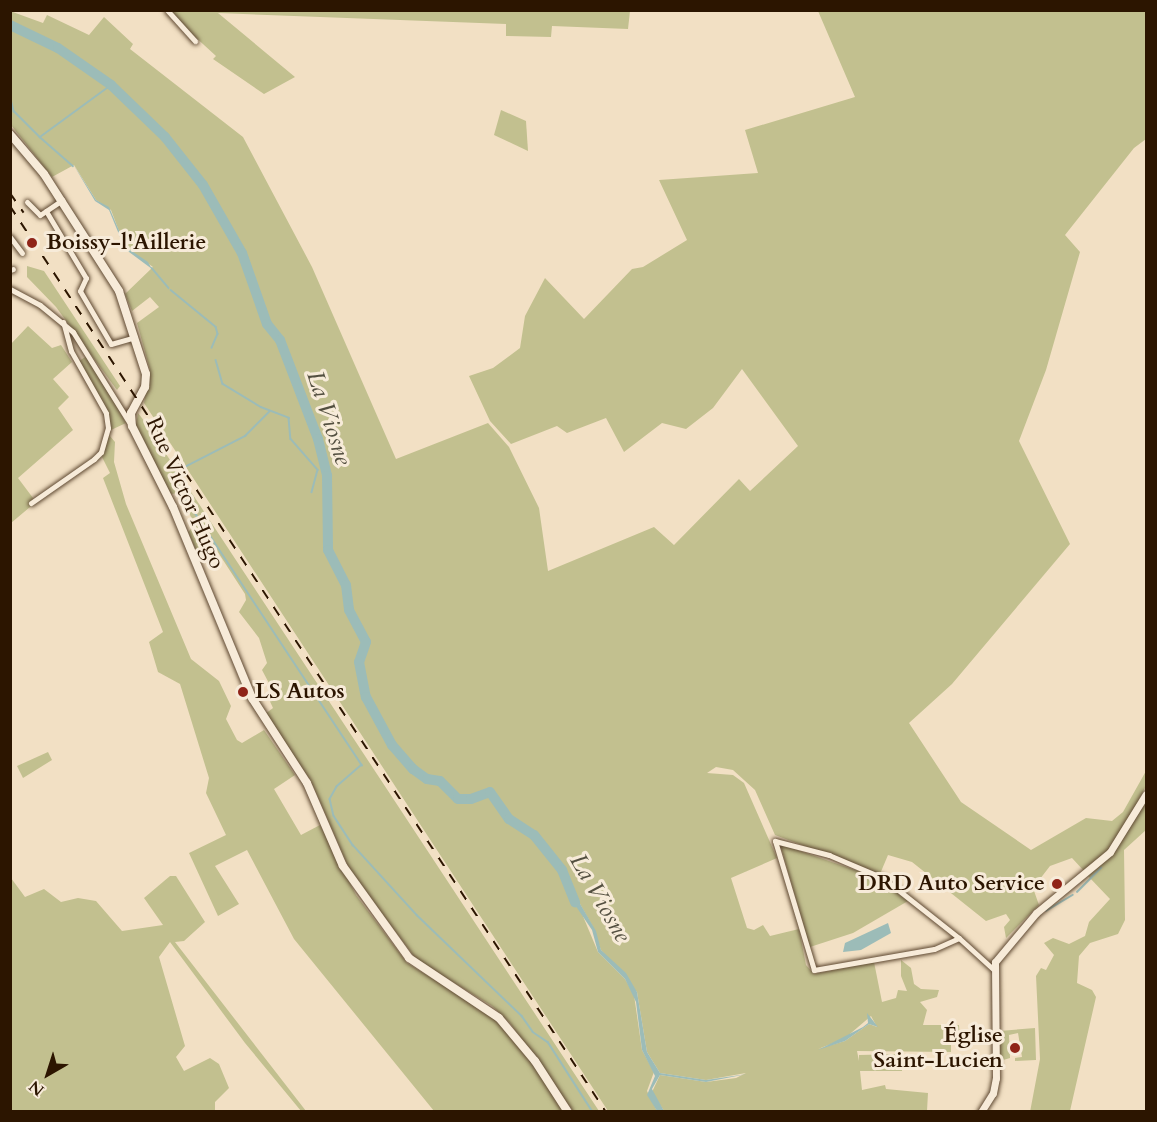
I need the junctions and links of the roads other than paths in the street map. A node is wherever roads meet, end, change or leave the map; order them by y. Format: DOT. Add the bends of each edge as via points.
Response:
graph roads {
  1 [pos="167,10"];
  2 [pos="195,41"];
  3 [pos="10,134"];
  4 [pos="19,141"];
  5 [pos="10,147"];
  6 [pos="62,200"];
  7 [pos="27,202"];
  8 [pos="46,211"];
  9 [pos="10,237"];
  10 [pos="22,253"];
  11 [pos="10,289"];
  12 [pos="63,322"];
  13 [pos="135,337"];
  14 [pos="120,405"];
  15 [pos="134,407"];
  16 [pos="132,426"];
  17 [pos="31,503"];
  18 [pos="1146,794"];
  19 [pos="959,938"];
  20 [pos="993,969"];
  21 [pos="568,1112"];
  22 [pos="981,1112"];
  1 -- 2 [label="street"];
  3 -- 4 [label="main road, Rue Victor Hugo"];
  4 -- 5 [label="street"];
  4 -- 6 [label="main road, Rue Victor Hugo"];
  6 -- 8 [label="street"];
  6 -- 13 [label="main road, Rue Victor Hugo" via="114,280"];
  7 -- 8 [label="street" via="38,215"];
  8 -- 13 [label="street" via="86,278 80,291 111,344"];
  9 -- 10 [label="street"];
  11 -- 12 [label="street"];
  12 -- 14 [label="street" via="84,346"];
  12 -- 17 [label="street" via="71,351 106,413 105,443 94,459"];
  13 -- 15 [label="main road, Rue Victor Hugo" via="147,378"];
  14 -- 15 [label="street" via="126,410"];
  14 -- 16 [label="street"];
  15 -- 16 [label="main road, Rue Victor Hugo"];
  16 -- 21 [label="main road, Rue Victor Hugo" via="173,507 252,698 319,809 350,879 409,958 499,1018"];
  18 -- 20 [label="street" via="1124,835 1104,858 1015,935"];
  19 -- 19 [label="street" via="878,875 776,840 812,969 934,949"];
  19 -- 20 [label="street"];
  20 -- 22 [label="street" via="996,1078"];
}
